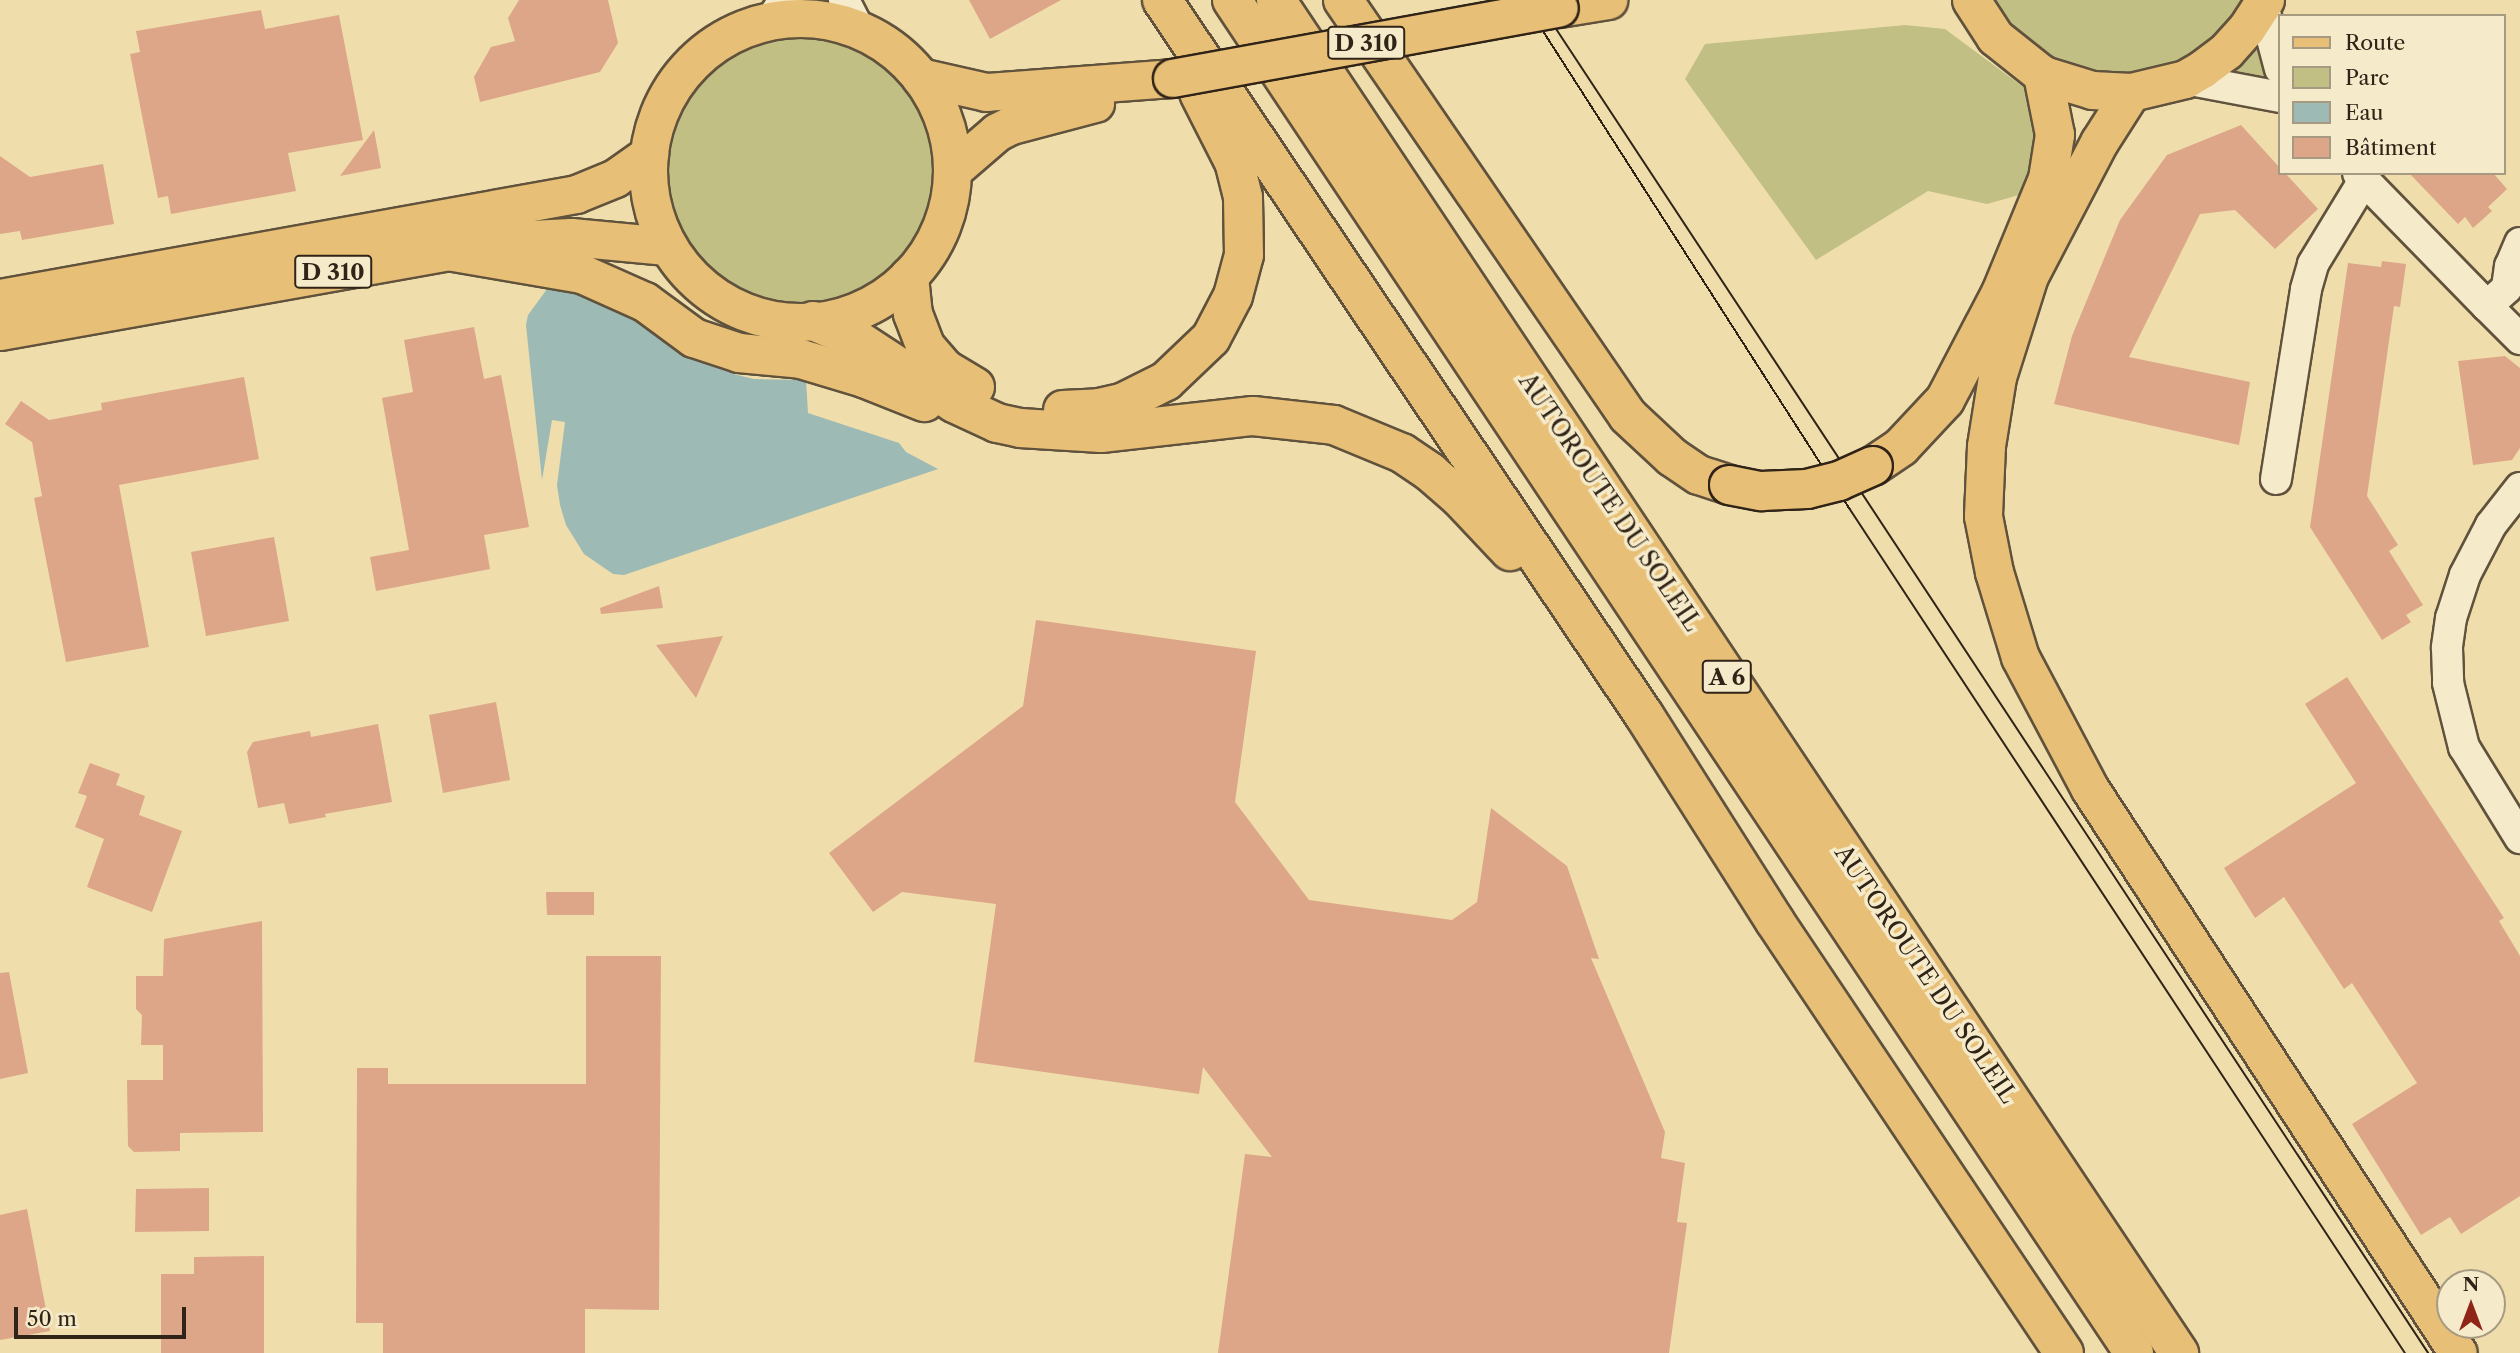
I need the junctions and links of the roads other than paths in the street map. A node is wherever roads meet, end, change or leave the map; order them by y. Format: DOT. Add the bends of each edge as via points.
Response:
graph roads {
  1 [pos="1146,0"];
  2 [pos="1162,0"];
  3 [pos="1232,0"];
  4 [pos="1276,0"];
  5 [pos="1343,0"];
  6 [pos="1608,0"];
  7 [pos="1971,0"];
  8 [pos="2264,2"];
  9 [pos="777,10"];
  10 [pos="851,15"];
  11 [pos="2278,61"];
  12 [pos="2043,75"];
  13 [pos="920,77"];
  14 [pos="1172,78"];
  15 [pos="2185,79"];
  16 [pos="2131,92"];
  17 [pos="2278,97"];
  18 [pos="649,154"];
  19 [pos="954,169"];
  20 [pos="2361,177"];
  21 [pos="2520,243"];
  22 [pos="667,246"];
  23 [pos="448,251"];
  24 [pos="909,277"];
  25 [pos="0,298"];
  26 [pos="2487,306"];
  27 [pos="813,321"];
  28 [pos="0,331"];
  29 [pos="2520,339"];
  30 [pos="996,422"];
  31 [pos="2276,479"];
  32 [pos="2520,488"];
  33 [pos="2520,838"];
  34 [pos="1774,920"];
  35 [pos="2064,1353"];
  36 [pos="2133,1353"];
  37 [pos="2179,1353"];
  38 [pos="2458,1353"];
  1 -- 24 [label="highway" via="1228,149 1242,197 1246,232 1240,276 1224,318 1198,353 1166,381 1124,402 1076,410 1030,407 962,381 934,359 917,330"];
  2 -- 34 [label="highway" via="1644,715"];
  3 -- 36 [label="highway, AUTOROUTE DU SOLEIL / A 6"];
  4 -- 37 [label="highway, AUTOROUTE DU SOLEIL / A 6"];
  5 -- 12 [label="highway, bridge" via="1628,416 1699,475 1761,491 1807,489 1873,466 1901,447 1945,400 2001,293 2048,179 2055,135"];
  6 -- 14 [label="main road, D 310, bridge"];
  7 -- 12 [label="main road" via="1995,37"];
  8 -- 11 [label="street"];
  8 -- 15 [label="main road" via="2226,51"];
  9 -- 10 [label="main road" via="811,19"];
  9 -- 18 [label="main road" via="708,50 690,66 664,103"];
  10 -- 13 [label="main road"];
  12 -- 16 [label="main road" via="2092,90"];
  13 -- 14 [label="main road, D 310" via="986,92"];
  13 -- 19 [label="main road" via="940,111"];
  14 -- 19 [label="main road, D 310" via="1011,125"];
  15 -- 16 [label="main road"];
  15 -- 17 [label="street"];
  16 -- 38 [label="main road" via="2099,142 2029,276 1997,377 1986,446 1983,516 1994,572 2020,657 2090,789"];
  18 -- 22 [label="main road" via="651,198"];
  18 -- 25 [label="main road, D 310" via="615,178 576,194"];
  19 -- 24 [label="main road" via="941,226"];
  20 -- 26 [label="street"];
  20 -- 31 [label="street" via="2320,252 2306,289"];
  21 -- 26 [label="street" via="2507,288"];
  22 -- 23 [label="main road, D 310" via="571,237 511,240"];
  22 -- 27 [label="main road" via="711,293 740,310 791,322"];
  23 -- 28 [label="main road, D 310"];
  23 -- 30 [label="highway" via="582,274 645,302 694,338 739,353 801,359 864,378 939,409"];
  24 -- 27 [label="main road" via="857,310"];
  26 -- 29 [label="street"];
  27 -- 30 [label="highway" via="856,339 934,391"];
  30 -- 34 [label="highway" via="1042,431 1101,433 1276,416 1334,425 1402,453 1460,498 1552,601"];
  32 -- 33 [label="street" via="2491,526 2465,575 2447,648 2448,683 2464,747"];
  34 -- 35 [label="highway"];
}
